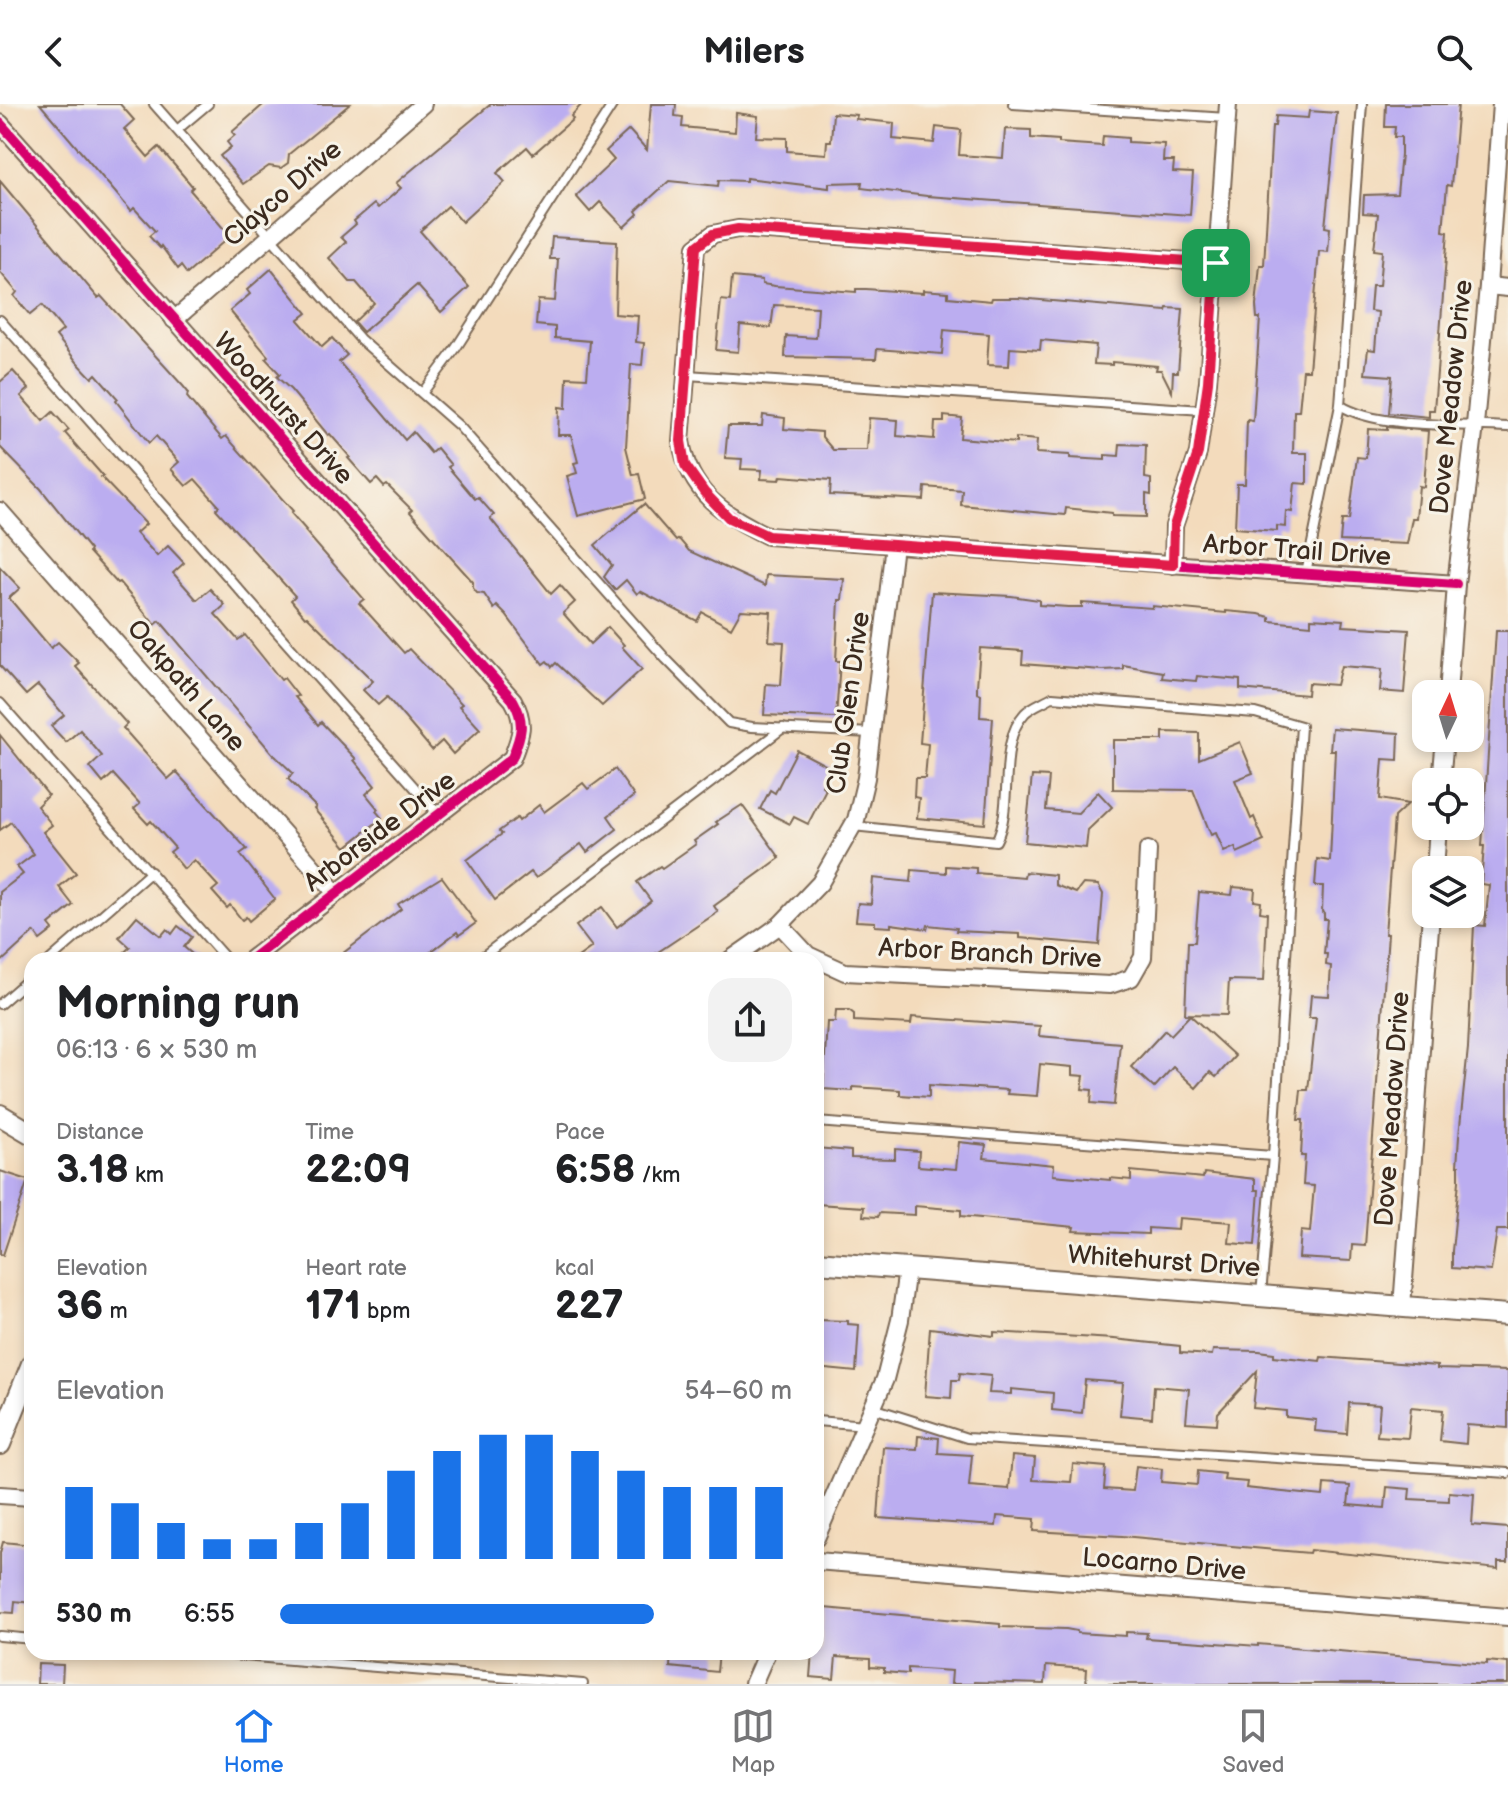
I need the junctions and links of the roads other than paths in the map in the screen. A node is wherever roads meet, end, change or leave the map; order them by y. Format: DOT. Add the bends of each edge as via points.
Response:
graph roads {
  1 [pos="154,104"];
  2 [pos="208,104"];
  3 [pos="423,104"];
  4 [pos="613,104"];
  5 [pos="1013,104"];
  6 [pos="1362,104"];
  7 [pos="1501,104"];
  8 [pos="1228,111"];
  9 [pos="0,123"];
  10 [pos="177,130"];
  11 [pos="270,238"];
  12 [pos="1216,263"];
  13 [pos="1488,286"];
  14 [pos="1508,288"];
  15 [pos="0,320"];
  16 [pos="174,320"];
  17 [pos="687,375"];
  18 [pos="423,392"];
  19 [pos="1340,405"];
  20 [pos="1204,410"];
  21 [pos="1475,425"];
  22 [pos="1508,427"];
  23 [pos="0,511"];
  24 [pos="894,545"];
  25 [pos="1173,565"];
  26 [pos="1306,574"];
  27 [pos="1456,584"];
  28 [pos="1449,680"];
  29 [pos="0,703"];
  30 [pos="783,728"];
  31 [pos="524,729"];
  32 [pos="871,733"];
  33 [pos="439,815"];
  34 [pos="852,826"];
  35 [pos="1148,850"];
  36 [pos="151,872"];
  37 [pos="335,892"];
  38 [pos="780,925"];
  39 [pos="1430,928"];
  40 [pos="59,952"];
  41 [pos="220,952"];
  42 [pos="260,952"];
  43 [pos="489,952"];
  44 [pos="741,952"];
  45 [pos="805,952"];
  46 [pos="824,962"];
  47 [pos="24,983"];
  48 [pos="0,1004"];
  49 [pos="0,1115"];
  50 [pos="824,1123"];
  51 [pos="24,1129"];
  52 [pos="1273,1156"];
  53 [pos="824,1263"];
  54 [pos="907,1269"];
  55 [pos="1261,1296"];
  56 [pos="1402,1307"];
  57 [pos="1508,1315"];
  58 [pos="24,1384"];
  59 [pos="873,1408"];
  60 [pos="824,1422"];
  61 [pos="866,1425"];
  62 [pos="0,1444"];
  63 [pos="1508,1473"];
  64 [pos="0,1495"];
  65 [pos="24,1496"];
  66 [pos="824,1520"];
  67 [pos="824,1562"];
  68 [pos="1508,1617"];
  69 [pos="0,1636"];
  70 [pos="24,1638"];
  71 [pos="291,1660"];
  72 [pos="764,1660"];
  73 [pos="583,1684"];
  74 [pos="753,1684"];
  1 -- 10 [label="lane"];
  2 -- 10 [label="lane"];
  3 -- 11 [label="street, Clayco Drive"];
  4 -- 18 [label="lane"];
  5 -- 8 [label="lane"];
  6 -- 19 [label="lane"];
  7 -- 13 [label="street, Dove Meadow Drive"];
  8 -- 12 [label="street"];
  9 -- 16 [label="street, Woodhurst Drive"];
  10 -- 11 [label="lane"];
  11 -- 16 [label="street, Clayco Drive"];
  11 -- 18 [label="lane" via="360,339"];
  12 -- 17 [label="street, Arbor Trail Drive" via="738,229 713,234 696,247"];
  12 -- 20 [label="street"];
  13 -- 14 [label="street"];
  13 -- 21 [label="street, Dove Meadow Drive"];
  15 -- 33 [label="lane"];
  16 -- 31 [label="street, Woodhurst Drive" via="513,700"];
  17 -- 20 [label="lane"];
  17 -- 24 [label="street, Arbor Trail Drive" via="681,441 685,465 729,518 768,536"];
  18 -- 30 [label="lane" via="729,723"];
  19 -- 21 [label="lane" via="1375,420"];
  19 -- 26 [label="lane"];
  20 -- 25 [label="street" via="1198,453 1174,526"];
  21 -- 22 [label="lane"];
  21 -- 27 [label="street, Dove Meadow Drive"];
  23 -- 37 [label="street, Oakpath Lane"];
  24 -- 25 [label="street, Arbor Trail Drive"];
  24 -- 32 [label="street, Club Glen Drive"];
  25 -- 26 [label="street, Arbor Trail Drive"];
  26 -- 27 [label="street, Arbor Trail Drive"];
  27 -- 28 [label="street, Dove Meadow Drive"];
  29 -- 36 [label="lane"];
  30 -- 32 [label="lane"];
  30 -- 43 [label="lane"];
  31 -- 33 [label="street, Arborside Drive" via="512,758"];
  32 -- 34 [label="street, Club Glen Drive" via="866,778"];
  33 -- 37 [label="street, Arborside Drive"];
  34 -- 38 [label="street, Club Glen Drive" via="820,883"];
  34 -- 52 [label="lane" via="996,841 1003,828 1010,744 1025,714 1052,697 1255,713 1301,726"];
  35 -- 46 [label="street, Arbor Branch Drive" via="1143,957 1131,978 1110,985 845,972"];
  36 -- 40 [label="lane"];
  36 -- 41 [label="lane"];
  37 -- 42 [label="street, Arborside Drive"];
  38 -- 44 [label="street, Club Glen Drive"];
  38 -- 45 [label="street, Arbor Branch Drive"];
  39 -- 56 [label="street, Dove Meadow Drive"];
  47 -- 48 [label="lane"];
  49 -- 51 [label="street"];
  50 -- 52 [label="lane"];
  52 -- 55 [label="lane"];
  53 -- 54 [label="street, Whitehurst Drive"];
  54 -- 55 [label="street, Whitehurst Drive"];
  54 -- 59 [label="street" via="900,1320"];
  55 -- 56 [label="street, Whitehurst Drive"];
  56 -- 57 [label="street, Whitehurst Drive"];
  58 -- 62 [label="street"];
  59 -- 61 [label="street"];
  59 -- 63 [label="lane" via="967,1438"];
  60 -- 61 [label="lane"];
  61 -- 66 [label="street"];
  64 -- 65 [label="street"];
  67 -- 68 [label="street, Locarno Drive"];
  69 -- 70 [label="lane"];
  71 -- 73 [label="lane"];
  72 -- 74 [label="street"];
}
